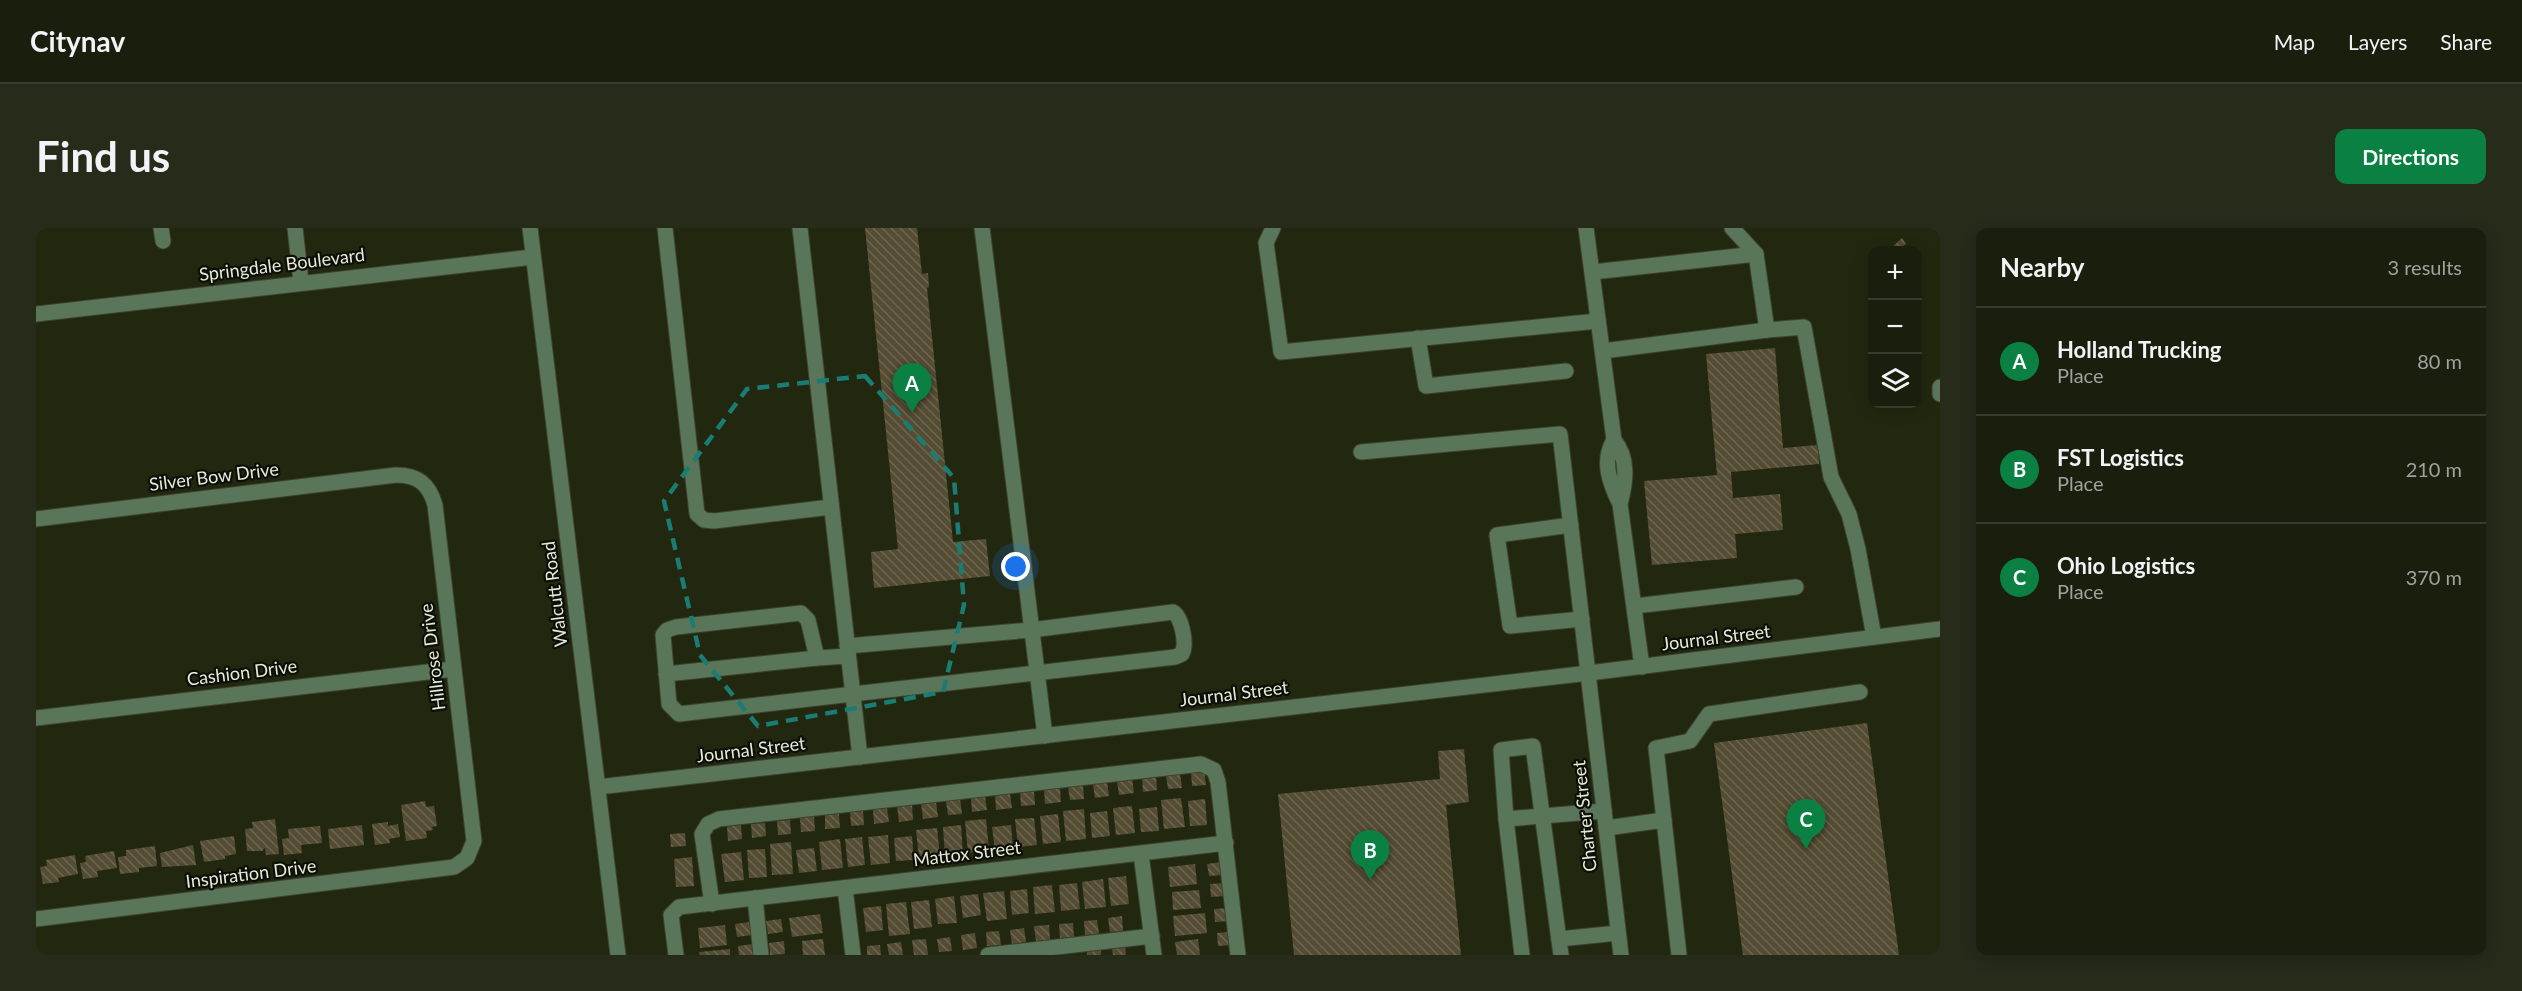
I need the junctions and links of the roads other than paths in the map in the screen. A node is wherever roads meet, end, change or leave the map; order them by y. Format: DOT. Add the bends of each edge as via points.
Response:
graph roads {
  1 [pos="295,228"];
  2 [pos="530,228"];
  3 [pos="665,228"];
  4 [pos="800,228"];
  5 [pos="982,228"];
  6 [pos="1273,228"];
  7 [pos="1586,228"];
  8 [pos="1732,228"];
  9 [pos="1756,254"];
  10 [pos="533,257"];
  11 [pos="1593,272"];
  12 [pos="301,282"];
  13 [pos="36,314"];
  14 [pos="1598,321"];
  15 [pos="1767,330"];
  16 [pos="1418,338"];
  17 [pos="1603,351"];
  18 [pos="1566,371"];
  19 [pos="1940,387"];
  20 [pos="1940,394"];
  21 [pos="1361,452"];
  22 [pos="396,476"];
  23 [pos="831,507"];
  24 [pos="36,519"];
  25 [pos="1571,525"];
  26 [pos="1796,587"];
  27 [pos="1635,606"];
  28 [pos="1582,619"];
  29 [pos="1940,629"];
  30 [pos="1031,630"];
  31 [pos="1874,637"];
  32 [pos="848,651"];
  33 [pos="817,658"];
  34 [pos="1642,667"];
  35 [pos="453,669"];
  36 [pos="1589,673"];
  37 [pos="666,674"];
  38 [pos="1037,674"];
  39 [pos="1860,692"];
  40 [pos="853,694"];
  41 [pos="36,717"];
  42 [pos="1045,736"];
  43 [pos="860,757"];
  44 [pos="598,787"];
  45 [pos="1604,811"];
  46 [pos="1541,816"];
  47 [pos="1506,819"];
  48 [pos="1664,820"];
  49 [pos="1606,828"];
  50 [pos="1226,843"];
  51 [pos="1141,854"];
  52 [pos="467,858"];
  53 [pos="845,888"];
  54 [pos="755,898"];
  55 [pos="712,904"];
  56 [pos="36,919"];
  57 [pos="1618,933"];
  58 [pos="1152,936"];
  59 [pos="1559,939"];
  60 [pos="618,955"];
  61 [pos="676,955"];
  62 [pos="761,955"];
  63 [pos="853,955"];
  64 [pos="988,955"];
  65 [pos="1154,955"];
  66 [pos="1238,955"];
  67 [pos="1522,955"];
  68 [pos="1561,955"];
  69 [pos="1621,955"];
  70 [pos="1679,955"];
  1 -- 12 [label="street"];
  2 -- 10 [label="street, Walcutt Road"];
  3 -- 23 [label="street" via="697,514 714,521"];
  4 -- 23 [label="street"];
  5 -- 30 [label="street"];
  6 -- 16 [label="street" via="1266,243 1281,352"];
  7 -- 11 [label="street"];
  8 -- 9 [label="street"];
  9 -- 11 [label="street"];
  9 -- 15 [label="street"];
  10 -- 12 [label="street, Springdale Boulevard"];
  10 -- 44 [label="street, Walcutt Road"];
  11 -- 14 [label="street"];
  12 -- 13 [label="street, Springdale Boulevard"];
  14 -- 16 [label="street"];
  14 -- 17 [label="street"];
  15 -- 17 [label="street"];
  15 -- 31 [label="street" via="1804,327 1831,477 1849,514"];
  16 -- 18 [label="street" via="1426,386"];
  17 -- 27 [label="street" via="1614,440 1622,449 1626,484 1620,504"];
  19 -- 20 [label="street"];
  21 -- 25 [label="street, Charter Street" via="1560,434"];
  22 -- 24 [label="street, Silver Bow Drive"];
  22 -- 35 [label="street, Hillrose Drive" via="410,475 422,483 431,492 435,505"];
  23 -- 32 [label="street"];
  25 -- 28 [label="street, Charter Street"];
  25 -- 28 [label="street" via="1497,535 1510,626"];
  26 -- 27 [label="street"];
  27 -- 34 [label="street"];
  28 -- 36 [label="street, Charter Street"];
  29 -- 31 [label="street, Journal Street"];
  30 -- 32 [label="street"];
  30 -- 38 [label="street"];
  30 -- 38 [label="street" via="1173,612 1179,619 1185,649 1175,657"];
  31 -- 34 [label="street, Journal Street"];
  32 -- 33 [label="street"];
  32 -- 40 [label="street"];
  33 -- 37 [label="street"];
  33 -- 37 [label="street" via="808,620 801,614 667,630 663,635"];
  34 -- 36 [label="street, Journal Street"];
  35 -- 41 [label="street, Cashion Drive"];
  35 -- 52 [label="street, Hillrose Drive" via="474,841"];
  36 -- 42 [label="street, Journal Street"];
  36 -- 45 [label="street, Charter Street"];
  37 -- 40 [label="street" via="669,704 679,714"];
  38 -- 40 [label="street"];
  38 -- 42 [label="street"];
  39 -- 48 [label="street" via="1709,714 1690,741 1656,748"];
  40 -- 43 [label="street"];
  42 -- 43 [label="street, Journal Street"];
  43 -- 44 [label="street, Journal Street"];
  44 -- 60 [label="street, Walcutt Road"];
  45 -- 46 [label="street"];
  45 -- 49 [label="street, Charter Street"];
  46 -- 47 [label="street"];
  46 -- 47 [label="street" via="1533,746 1501,750"];
  46 -- 59 [label="street"];
  47 -- 67 [label="street"];
  48 -- 49 [label="street"];
  48 -- 70 [label="street"];
  49 -- 57 [label="street, Charter Street"];
  50 -- 51 [label="street, Mattox Street"];
  50 -- 55 [label="street" via="1218,782 1214,770 1201,764 719,819 708,824 702,834"];
  50 -- 66 [label="street"];
  51 -- 53 [label="street, Mattox Street"];
  51 -- 58 [label="street"];
  52 -- 56 [label="street, Inspiration Drive" via="454,867 429,872"];
  53 -- 54 [label="street, Mattox Street"];
  53 -- 63 [label="street"];
  54 -- 55 [label="street, Mattox Street"];
  54 -- 62 [label="street"];
  55 -- 61 [label="street, Mattox Street" via="679,907 673,912"];
  57 -- 59 [label="street"];
  57 -- 69 [label="street, Charter Street"];
  58 -- 64 [label="street"];
  58 -- 65 [label="street"];
  59 -- 68 [label="street"];
}
